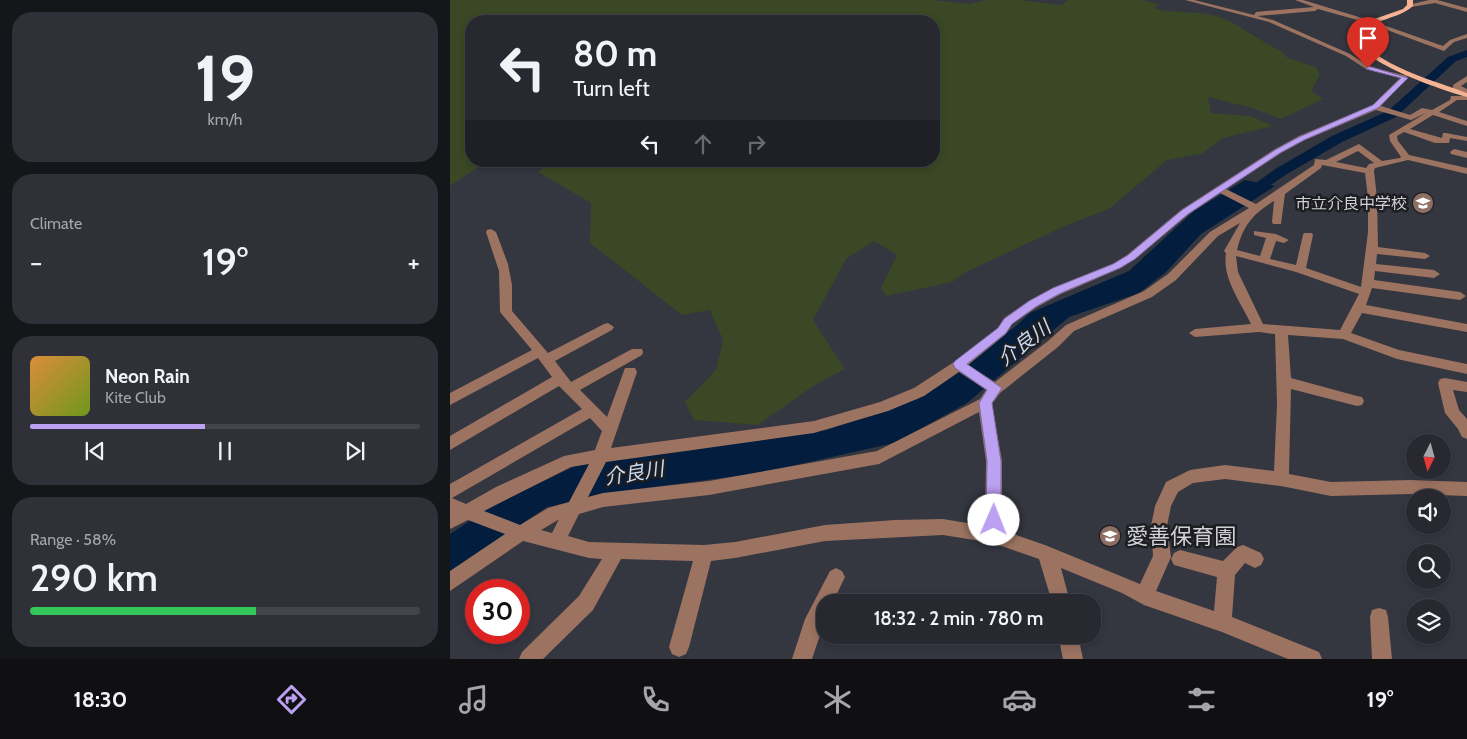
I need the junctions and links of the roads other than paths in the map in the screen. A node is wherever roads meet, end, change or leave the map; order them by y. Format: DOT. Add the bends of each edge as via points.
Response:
graph roads {
  1 [pos="1188,0"];
  2 [pos="1298,0"];
  3 [pos="1433,1"];
  4 [pos="1411,3"];
  5 [pos="1320,8"];
  6 [pos="1467,10"];
  7 [pos="1238,15"];
  8 [pos="1370,22"];
  9 [pos="1467,36"];
  10 [pos="1370,54"];
  11 [pos="1348,55"];
  12 [pos="1409,74"];
  13 [pos="1467,78"];
  14 [pos="1467,90"];
  15 [pos="1467,96"];
  16 [pos="1379,108"];
  17 [pos="1434,112"];
  18 [pos="1408,117"];
  19 [pos="1467,124"];
  20 [pos="1399,130"];
  21 [pos="1467,139"];
  22 [pos="1454,152"];
  23 [pos="1467,155"];
  24 [pos="1406,157"];
  25 [pos="1327,163"];
  26 [pos="1379,164"];
  27 [pos="1369,171"];
  28 [pos="1467,171"];
  29 [pos="1223,192"];
  30 [pos="1280,193"];
  31 [pos="1255,209"];
  32 [pos="1277,222"];
  33 [pos="491,232"];
  34 [pos="1258,232"];
  35 [pos="1308,235"];
  36 [pos="1272,236"];
  37 [pos="1284,240"];
  38 [pos="1371,250"];
  39 [pos="1229,251"];
  40 [pos="1425,256"];
  41 [pos="1264,261"];
  42 [pos="1369,267"];
  43 [pos="1300,270"];
  44 [pos="1434,274"];
  45 [pos="1366,287"];
  46 [pos="1460,296"];
  47 [pos="1358,308"];
  48 [pos="608,327"];
  49 [pos="1259,328"];
  50 [pos="1467,328"];
  51 [pos="1281,330"];
  52 [pos="1195,333"];
  53 [pos="1344,335"];
  54 [pos="637,352"];
  55 [pos="543,355"];
  56 [pos="960,365"];
  57 [pos="1467,369"];
  58 [pos="630,372"];
  59 [pos="1285,382"];
  60 [pos="565,384"];
  61 [pos="993,387"];
  62 [pos="1467,388"];
  63 [pos="450,400"];
  64 [pos="1357,401"];
  65 [pos="985,403"];
  66 [pos="592,411"];
  67 [pos="610,429"];
  68 [pos="1467,433"];
  69 [pos="450,444"];
  70 [pos="600,458"];
  71 [pos="1281,479"];
  72 [pos="1467,489"];
  73 [pos="450,492"];
  74 [pos="450,505"];
  75 [pos="577,506"];
  76 [pos="470,513"];
  77 [pos="450,521"];
  78 [pos="518,532"];
  79 [pos="993,535"];
  80 [pos="558,540"];
  81 [pos="616,551"];
  82 [pos="704,553"];
  83 [pos="1045,553"];
  84 [pos="1180,559"];
  85 [pos="1255,559"];
  86 [pos="1226,571"];
  87 [pos="836,577"];
  88 [pos="450,582"];
  89 [pos="1058,594"];
  90 [pos="1144,596"];
  91 [pos="1379,617"];
  92 [pos="1222,623"];
  93 [pos="1070,644"];
  94 [pos="679,647"];
  95 [pos="530,659"];
  96 [pos="802,659"];
  97 [pos="1074,659"];
  98 [pos="1312,659"];
  99 [pos="1382,659"];
  1 -- 7 [label="street"];
  2 -- 5 [label="street"];
  3 -- 4 [label="street"];
  3 -- 6 [label="street"];
  4 -- 8 [label="main road" via="1405,10"];
  5 -- 7 [label="street"];
  5 -- 8 [label="street"];
  7 -- 11 [label="street" via="1270,21"];
  8 -- 9 [label="street" via="1444,49 1452,41"];
  8 -- 10 [label="main road" via="1354,32 1360,47"];
  10 -- 11 [label="street"];
  10 -- 12 [label="main road"];
  11 -- 12 [label="street" via="1368,68"];
  12 -- 15 [label="main road"];
  12 -- 16 [label="street"];
  13 -- 14 [label="street" via="1456,87"];
  15 -- 17 [label="street" via="1454,98"];
  16 -- 18 [label="street"];
  16 -- 29 [label="street" via="1302,138 1278,151"];
  17 -- 18 [label="street" via="1425,110"];
  17 -- 19 [label="street"];
  17 -- 20 [label="street"];
  18 -- 20 [label="street" via="1393,130"];
  20 -- 21 [label="street" via="1435,140 1446,141 1446,135"];
  20 -- 24 [label="street" via="1393,135 1394,141"];
  22 -- 23 [label="street"];
  24 -- 26 [label="street"];
  24 -- 28 [label="street"];
  25 -- 26 [label="street" via="1359,147"];
  25 -- 27 [label="street"];
  25 -- 30 [label="street" via="1318,162 1318,166"];
  26 -- 27 [label="street"];
  27 -- 38 [label="street" via="1374,189"];
  29 -- 31 [label="street"];
  29 -- 56 [label="street" via="1185,212 1117,266 1033,304 1008,321 1002,330"];
  30 -- 31 [label="street"];
  30 -- 32 [label="street"];
  31 -- 39 [label="street" via="1242,225"];
  31 -- 61 [label="street" via="1214,234 1172,277 1148,294 1070,328"];
  33 -- 55 [label="street" via="502,256 506,312"];
  34 -- 36 [label="street"];
  35 -- 43 [label="street"];
  36 -- 37 [label="street"];
  36 -- 41 [label="street"];
  38 -- 40 [label="street"];
  38 -- 42 [label="street"];
  39 -- 41 [label="street"];
  39 -- 49 [label="street" via="1238,290"];
  41 -- 43 [label="street"];
  42 -- 44 [label="street"];
  42 -- 45 [label="street"];
  43 -- 45 [label="street"];
  45 -- 46 [label="street"];
  45 -- 47 [label="street"];
  47 -- 50 [label="street"];
  47 -- 53 [label="street"];
  48 -- 55 [label="street"];
  49 -- 51 [label="street"];
  49 -- 52 [label="street"];
  51 -- 53 [label="street"];
  51 -- 59 [label="street"];
  53 -- 57 [label="street" via="1397,354"];
  54 -- 60 [label="street"];
  55 -- 60 [label="street"];
  55 -- 63 [label="street"];
  56 -- 61 [label="street"];
  56 -- 70 [label="street" via="919,392 883,407 814,428"];
  58 -- 67 [label="street"];
  59 -- 64 [label="street"];
  59 -- 71 [label="street"];
  60 -- 66 [label="street"];
  60 -- 69 [label="street"];
  61 -- 65 [label="street"];
  62 -- 68 [label="street" via="1445,383 1452,413 1465,426"];
  65 -- 75 [label="street" via="879,457 709,488"];
  65 -- 79 [label="street" via="994,461"];
  66 -- 67 [label="street"];
  66 -- 73 [label="street"];
  67 -- 70 [label="street"];
  70 -- 75 [label="street"];
  70 -- 76 [label="street" via="569,461 502,492"];
  71 -- 72 [label="street" via="1331,489"];
  71 -- 90 [label="street" via="1225,472 1190,477 1172,487 1163,506 1159,526 1162,557"];
  74 -- 76 [label="street"];
  75 -- 78 [label="street" via="554,513"];
  75 -- 80 [label="street"];
  76 -- 77 [label="street"];
  76 -- 78 [label="street"];
  78 -- 80 [label="street"];
  78 -- 88 [label="street"];
  79 -- 82 [label="street" via="943,527 895,528 825,533"];
  79 -- 83 [label="street"];
  80 -- 81 [label="street" via="589,550"];
  81 -- 82 [label="street"];
  81 -- 95 [label="street" via="586,603"];
  82 -- 94 [label="street"];
  83 -- 89 [label="street"];
  83 -- 90 [label="street"];
  84 -- 86 [label="street"];
  85 -- 86 [label="street" via="1243,553"];
  86 -- 92 [label="street"];
  87 -- 96 [label="street" via="812,626"];
  90 -- 92 [label="street"];
  91 -- 99 [label="street"];
  92 -- 98 [label="street"];
  93 -- 97 [label="street"];
}
